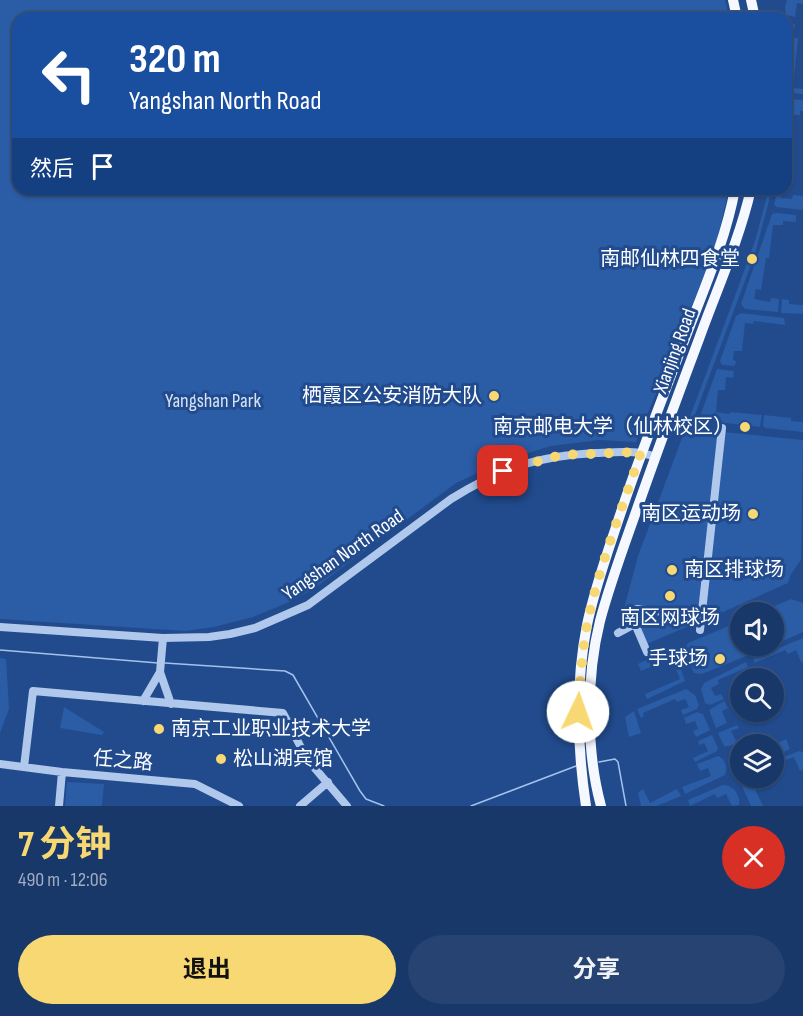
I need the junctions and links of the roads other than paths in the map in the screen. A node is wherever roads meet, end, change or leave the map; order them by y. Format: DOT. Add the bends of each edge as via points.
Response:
graph roads {
  1 [pos="734,195"];
  2 [pos="750,195"];
  3 [pos="722,428"];
  4 [pos="641,452"];
  5 [pos="656,457"];
  6 [pos="702,616"];
  7 [pos="633,625"];
  8 [pos="0,627"];
  9 [pos="700,630"];
  10 [pos="618,633"];
  11 [pos="163,639"];
  12 [pos="647,652"];
  13 [pos="160,672"];
  14 [pos="143,700"];
  15 [pos="171,704"];
  16 [pos="0,764"];
  17 [pos="24,767"];
  18 [pos="62,772"];
  19 [pos="328,782"];
  20 [pos="59,806"];
  21 [pos="239,806"];
  22 [pos="300,806"];
  23 [pos="347,806"];
  24 [pos="586,806"];
  25 [pos="601,806"];
  1 -- 4 [label="main road, Xianjing Road" via="726,229"];
  2 -- 5 [label="main road, Xianjing Road"];
  3 -- 6 [label="street"];
  4 -- 5 [label="street, Yangshan North Road"];
  4 -- 11 [label="street, Yangshan North Road" via="561,455 503,471 451,499 308,604 276,620 209,637"];
  4 -- 24 [label="main road, Xianjing Road" via="587,625 580,679 579,756"];
  5 -- 25 [label="main road, Xianjing Road" via="598,633 592,684 592,755"];
  6 -- 7 [label="street" via="637,609"];
  6 -- 9 [label="street"];
  7 -- 10 [label="street"];
  7 -- 12 [label="street"];
  8 -- 11 [label="street, Yangshan North Road"];
  11 -- 13 [label="street"];
  13 -- 14 [label="street"];
  13 -- 15 [label="street"];
  14 -- 15 [label="street"];
  14 -- 17 [label="street" via="33,690"];
  15 -- 19 [label="street" via="282,713 307,759"];
  16 -- 17 [label="street, 任之路"];
  17 -- 18 [label="street, 任之路"];
  18 -- 20 [label="street"];
  18 -- 21 [label="street, 任之路" via="195,784"];
  19 -- 22 [label="street"];
  19 -- 23 [label="street"];
}
